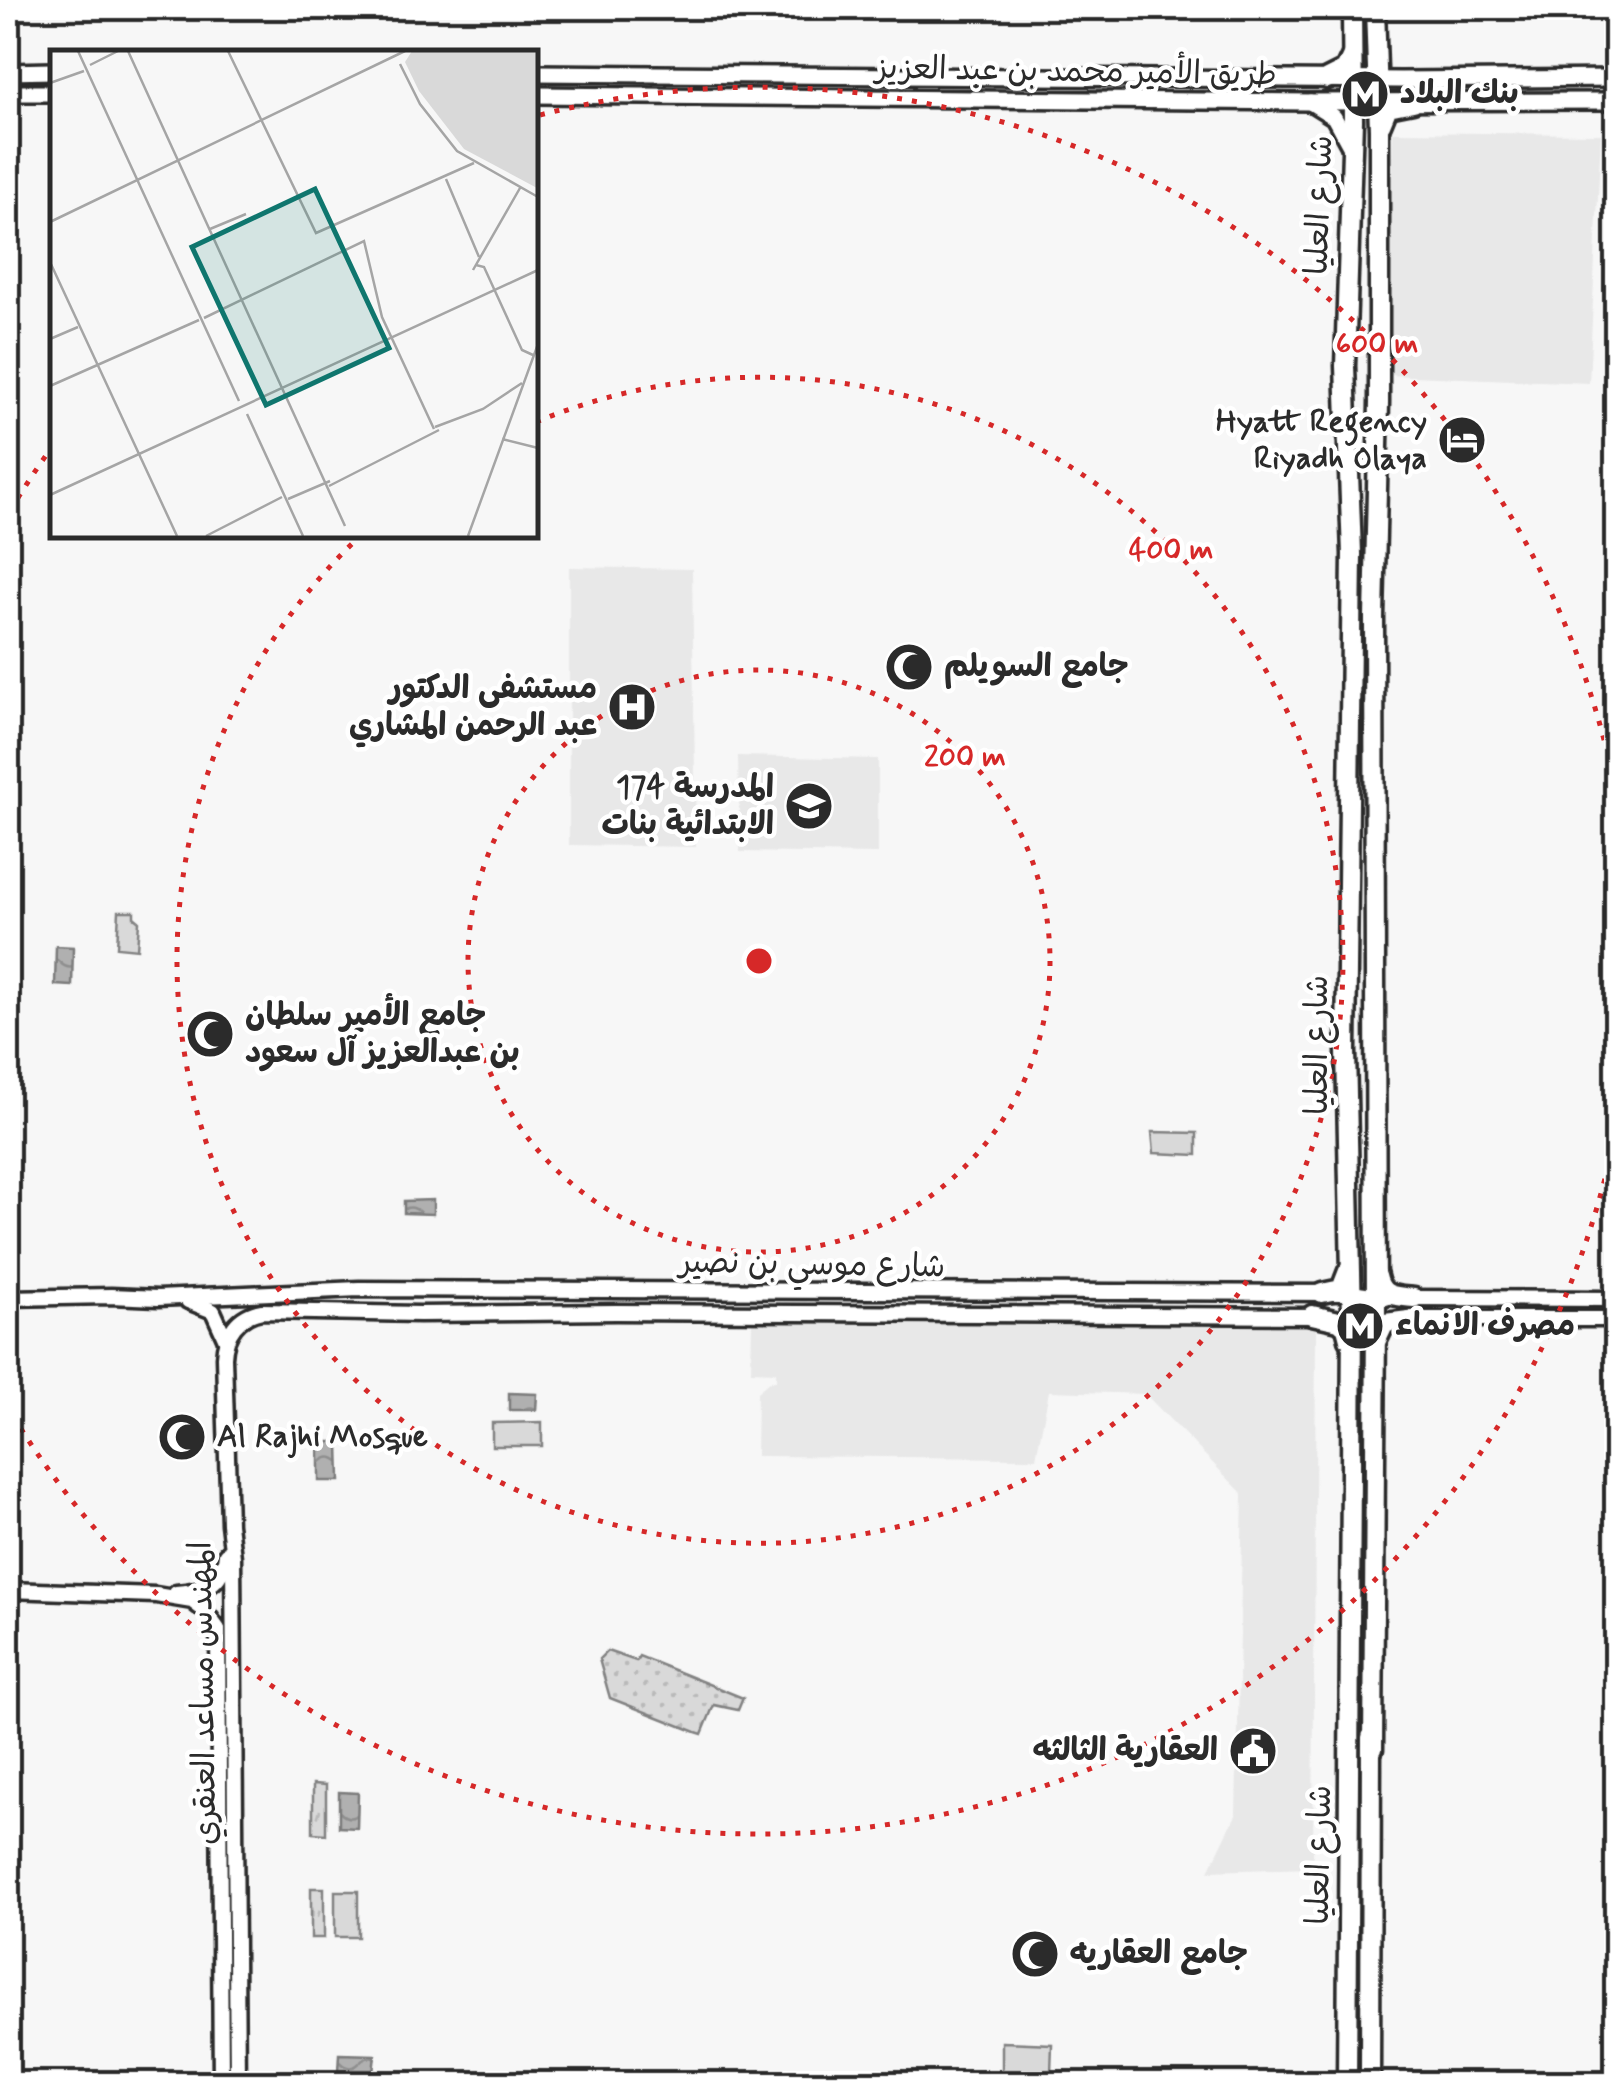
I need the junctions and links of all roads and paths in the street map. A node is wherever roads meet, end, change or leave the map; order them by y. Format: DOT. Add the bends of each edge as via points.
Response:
graph roads {
  1 [pos="1352,8"];
  2 [pos="1374,8"];
  3 [pos="1352,54"];
  4 [pos="1375,60"];
  5 [pos="8,72"];
  6 [pos="50,72"];
  7 [pos="538,73"];
  8 [pos="844,75"];
  9 [pos="1351,78"];
  10 [pos="1616,78"];
  11 [pos="1328,79"];
  12 [pos="1377,80"];
  13 [pos="1401,80"];
  14 [pos="8,93"];
  15 [pos="50,93"];
  16 [pos="538,95"];
  17 [pos="795,96"];
  18 [pos="1329,100"];
  19 [pos="1384,101"];
  20 [pos="1616,101"];
  21 [pos="1310,102"];
  22 [pos="1413,102"];
  23 [pos="1352,110"];
  24 [pos="1378,134"];
  25 [pos="1352,150"];
  26 [pos="1352,554"];
  27 [pos="1376,558"];
  28 [pos="1351,615"];
  29 [pos="1374,618"];
  30 [pos="1349,1260"];
  31 [pos="1375,1267"];
  32 [pos="1326,1294"];
  33 [pos="1352,1294"];
  34 [pos="1376,1296"];
  35 [pos="8,1298"];
  36 [pos="158,1298"];
  37 [pos="1414,1298"];
  38 [pos="1616,1299"];
  39 [pos="1312,1315"];
  40 [pos="1331,1316"];
  41 [pos="1352,1317"];
  42 [pos="1376,1318"];
  43 [pos="1417,1319"];
  44 [pos="1616,1319"];
  45 [pos="226,1340"];
  46 [pos="1352,1350"];
  47 [pos="1375,1350"];
  48 [pos="229,1524"];
  49 [pos="8,1590"];
  50 [pos="156,1595"];
  51 [pos="1352,1737"];
  52 [pos="1373,1749"];
  53 [pos="221,2084"];
  54 [pos="237,2084"];
  55 [pos="1347,2084"];
  56 [pos="1370,2084"];
  1 -- 3 [label="main road, شارع العليا"];
  2 -- 4 [label="main road, شارع العليا"];
  3 -- 4 [label="main road" via="1362,74 1372,74"];
  3 -- 9 [label="main road, شارع العليا"];
  3 -- 11 [label="main road" via="1346,70"];
  4 -- 12 [label="main road, شارع العليا"];
  4 -- 13 [label="main road"];
  5 -- 6 [label="main road"];
  7 -- 8 [label="main road, طريق الأمير محمد بن عبد العزيز"];
  8 -- 11 [label="main road, طريق الأمير محمد بن عبد العزيز"];
  8 -- 17 [label="main road" via="842,88"];
  9 -- 11 [label="main road, طريق الأمير محمد بن عبد العزيز"];
  9 -- 12 [label="main road, طريق الأمير محمد بن عبد العزيز"];
  9 -- 23 [label="main road, شارع العليا"];
  10 -- 13 [label="main road, طريق الأمير محمد بن عبد العزيز"];
  11 -- 18 [label="main road" via="1348,88"];
  12 -- 13 [label="main road, طريق الأمير محمد بن عبد العزيز"];
  12 -- 19 [label="main road, شارع العليا"];
  13 -- 19 [label="main road" via="1382,89"];
  14 -- 15 [label="main road"];
  16 -- 17 [label="main road, طريق الأمير محمد بن عبد العزيز"];
  17 -- 21 [label="main road, طريق الأمير محمد بن عبد العزيز"];
  18 -- 21 [label="main road, طريق الأمير محمد بن عبد العزيز"];
  18 -- 23 [label="main road, طريق الأمير محمد بن عبد العزيز"];
  19 -- 22 [label="main road, طريق الأمير محمد بن عبد العزيز"];
  19 -- 23 [label="main road, طريق الأمير محمد بن عبد العزيز"];
  19 -- 24 [label="main road, شارع العليا"];
  20 -- 22 [label="main road, طريق الأمير محمد بن عبد العزيز"];
  21 -- 25 [label="main road" via="1334,118"];
  22 -- 24 [label="main road" via="1388,107"];
  23 -- 24 [label="main road" via="1370,109"];
  23 -- 25 [label="main road, شارع العليا"];
  24 -- 27 [label="main road, شارع العليا"];
  25 -- 26 [label="main road, شارع العليا" via="1345,366"];
  26 -- 27 [label="main road" via="1364,566"];
  26 -- 28 [label="main road, شارع العليا"];
  27 -- 29 [label="main road, شارع العليا"];
  28 -- 29 [label="main road" via="1362,596"];
  28 -- 30 [label="main road, شارع العليا"];
  29 -- 31 [label="main road, شارع العليا"];
  30 -- 32 [label="main road" via="1344,1286"];
  30 -- 33 [label="main road, شارع العليا"];
  31 -- 34 [label="main road, شارع العليا"];
  31 -- 37 [label="main road" via="1384,1293"];
  32 -- 33 [label="street, شارع موسي بن نصير"];
  32 -- 36 [label="street, شارع موسي بن نصير" via="359,1289"];
  32 -- 40 [label="street" via="1346,1300 1343,1312"];
  33 -- 34 [label="street, شارع موسي بن نصير"];
  33 -- 41 [label="main road, شارع العليا"];
  34 -- 37 [label="street, شارع موسي بن نصير"];
  34 -- 42 [label="main road, شارع العليا"];
  35 -- 36 [label="street, شارع موسي بن نصير"];
  36 -- 45 [label="street" via="206,1306"];
  37 -- 38 [label="street, شارع موسي بن نصير"];
  39 -- 40 [label="street, شارع موسي بن نصير"];
  39 -- 45 [label="street, شارع موسي بن نصير" via="251,1313"];
  39 -- 46 [label="main road" via="1346,1327"];
  40 -- 41 [label="street, شارع موسي بن نصير"];
  41 -- 42 [label="street, شارع موسي بن نصير"];
  41 -- 46 [label="main road, شارع العليا"];
  42 -- 43 [label="street, شارع موسي بن نصير"];
  42 -- 47 [label="main road, شارع العليا"];
  43 -- 44 [label="street, شارع موسي بن نصير"];
  43 -- 47 [label="main road" via="1385,1322"];
  45 -- 48 [label="street, المهندس مساعد العنقري"];
  46 -- 47 [label="main road" via="1355,1324 1366,1322"];
  46 -- 51 [label="main road, شارع العليا"];
  47 -- 52 [label="main road, شارع العليا"];
  48 -- 50 [label="street" via="225,1566 209,1588"];
  48 -- 54 [label="street, المهندس مساعد العنقري"];
  49 -- 50 [label="street"];
  50 -- 53 [label="street, المهندس مساعد العنقري" via="192,1602 218,1629"];
  51 -- 52 [label="main road" via="1369,1731"];
  51 -- 55 [label="main road, شارع العليا"];
  52 -- 56 [label="main road, شارع العليا"];
}
